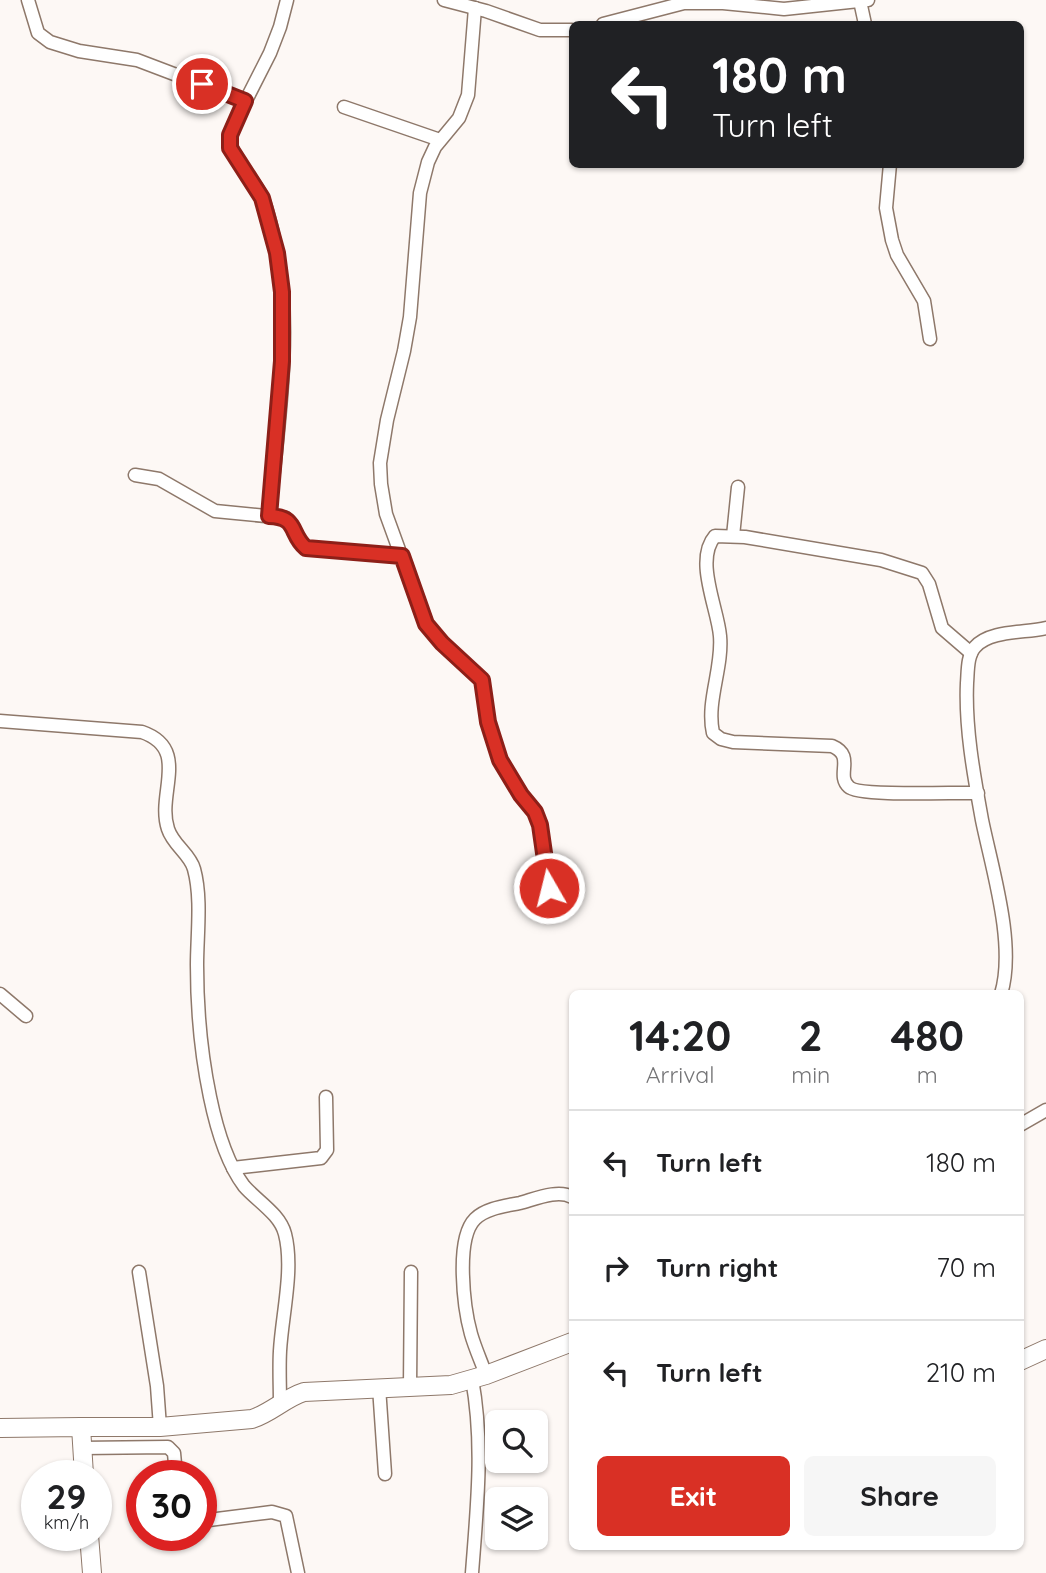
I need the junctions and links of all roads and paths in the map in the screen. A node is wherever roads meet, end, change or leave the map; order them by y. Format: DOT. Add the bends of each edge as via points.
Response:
graph roads {
  1 [pos="28,0"];
  2 [pos="287,0"];
  3 [pos="444,0"];
  4 [pos="864,1"];
  5 [pos="784,4"];
  6 [pos="660,5"];
  7 [pos="475,8"];
  8 [pos="612,21"];
  9 [pos="865,21"];
  10 [pos="569,30"];
  11 [pos="245,101"];
  12 [pos="344,107"];
  13 [pos="440,140"];
  14 [pos="890,168"];
  15 [pos="930,339"];
  16 [pos="135,475"];
  17 [pos="737,487"];
  18 [pos="269,516"];
  19 [pos="733,536"];
  20 [pos="402,556"];
  21 [pos="1046,628"];
  22 [pos="971,653"];
  23 [pos="0,721"];
  24 [pos="978,793"];
  25 [pos="549,888"];
  26 [pos="1002,990"];
  27 [pos="0,994"];
  28 [pos="26,1016"];
  29 [pos="326,1097"];
  30 [pos="1046,1110"];
  31 [pos="1024,1123"];
  32 [pos="233,1168"];
  33 [pos="569,1196"];
  34 [pos="139,1272"];
  35 [pos="411,1272"];
  36 [pos="569,1343"];
  37 [pos="1046,1349"];
  38 [pos="1024,1359"];
  39 [pos="479,1377"];
  40 [pos="379,1387"];
  41 [pos="410,1387"];
  42 [pos="280,1404"];
  43 [pos="81,1427"];
  44 [pos="160,1427"];
  45 [pos="0,1428"];
  46 [pos="81,1448"];
  47 [pos="82,1460"];
  48 [pos="175,1460"];
  49 [pos="385,1474"];
  50 [pos="217,1519"];
  51 [pos="90,1551"];
  52 [pos="92,1573"];
  53 [pos="298,1573"];
  54 [pos="472,1573"];
  1 -- 11 [label="street" via="38,33 50,41 79,51 137,60"];
  2 -- 11 [label="street" via="275,40"];
  3 -- 7 [label="street"];
  4 -- 5 [label="street"];
  4 -- 9 [label="street"];
  5 -- 6 [label="street"];
  6 -- 8 [label="street"];
  7 -- 10 [label="street" via="540,30"];
  7 -- 13 [label="street" via="468,95 459,118"];
  11 -- 18 [label="street" via="230,135 230,148 262,198 282,292 282,361"];
  12 -- 13 [label="street"];
  13 -- 20 [label="street" via="420,193 410,317 380,463 386,514"];
  14 -- 15 [label="street" via="886,208 892,240 924,301"];
  16 -- 18 [label="street" via="159,479 215,511"];
  17 -- 19 [label="street"];
  18 -- 20 [label="street" via="290,522 306,548"];
  19 -- 22 [label="street" via="881,560 922,573 942,628"];
  19 -- 24 [label="street" via="715,536 708,556 721,646 711,715 713,733 733,742 840,749 845,781 855,790"];
  20 -- 25 [label="street" via="426,624 482,680 500,760 540,825"];
  21 -- 22 [label="street" via="984,641"];
  22 -- 24 [label="street" via="969,735"];
  23 -- 32 [label="street" via="142,732 164,746 169,762 168,829 195,870 197,997 209,1095"];
  24 -- 26 [label="street" via="1001,918"];
  27 -- 28 [label="street"];
  29 -- 32 [label="street" via="327,1150 321,1158"];
  30 -- 31 [label="street"];
  32 -- 42 [label="street" via="285,1233"];
  33 -- 39 [label="street" via="562,1193 503,1207 479,1216 470,1226 463,1248 466,1304"];
  34 -- 44 [label="street"];
  35 -- 41 [label="street"];
  36 -- 39 [label="street"];
  37 -- 38 [label="street"];
  39 -- 41 [label="street" via="451,1385"];
  39 -- 54 [label="street"];
  40 -- 41 [label="street"];
  40 -- 42 [label="street" via="304,1392"];
  40 -- 49 [label="street"];
  42 -- 44 [label="street" via="252,1419"];
  43 -- 44 [label="street"];
  43 -- 45 [label="street"];
  43 -- 46 [label="street"];
  46 -- 47 [label="street"];
  46 -- 48 [label="street" via="168,1447"];
  50 -- 53 [label="street" via="272,1512 286,1516"];
  51 -- 52 [label="street"];
}
